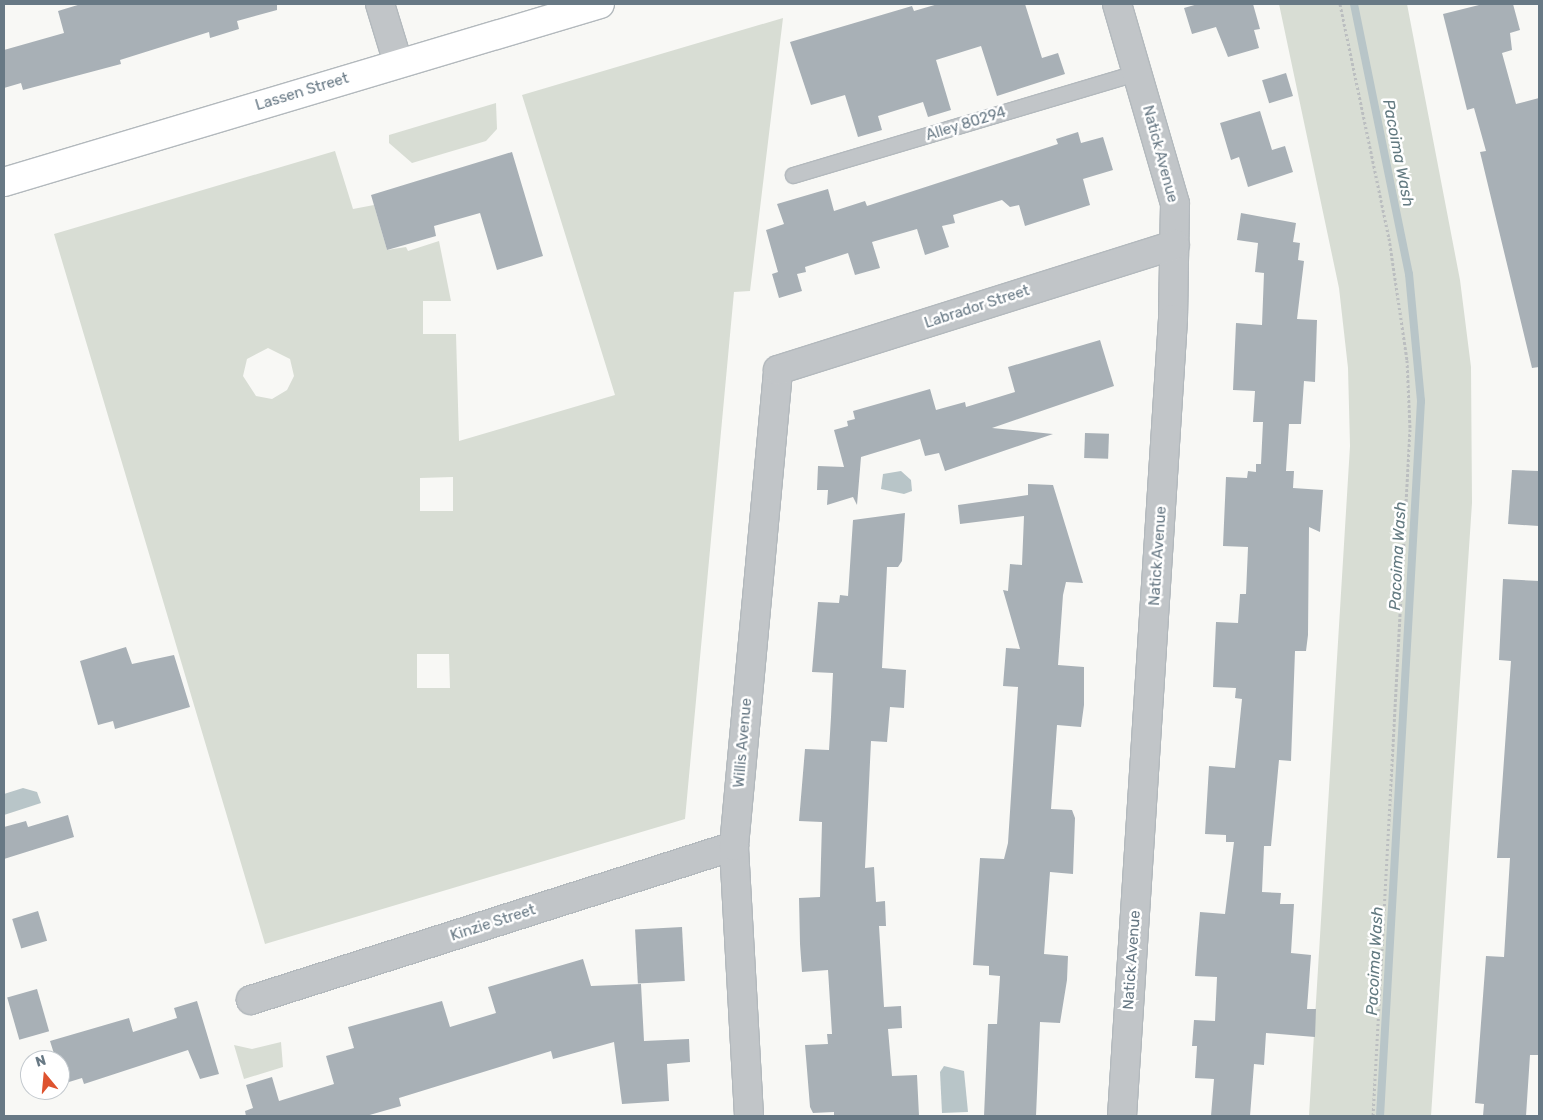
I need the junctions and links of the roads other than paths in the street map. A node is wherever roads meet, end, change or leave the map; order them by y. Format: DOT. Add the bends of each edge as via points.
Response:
graph roads {
  1 [pos="380,4"];
  2 [pos="600,4"];
  3 [pos="1117,4"];
  4 [pos="398,63"];
  5 [pos="1138,72"];
  6 [pos="793,175"];
  7 [pos="4,182"];
  8 [pos="1175,244"];
  9 [pos="778,370"];
  10 [pos="734,846"];
  11 [pos="252,1000"];
  12 [pos="749,1116"];
  13 [pos="1122,1116"];
  1 -- 4 [label="street"];
  2 -- 4 [label="main road, Lassen Street"];
  3 -- 5 [label="street, Natick Avenue"];
  4 -- 7 [label="main road, Lassen Street"];
  5 -- 6 [label="lane, Alley 80294"];
  5 -- 8 [label="street, Natick Avenue" via="1175,204"];
  8 -- 9 [label="street, Labrador Street"];
  8 -- 13 [label="street, Natick Avenue"];
  9 -- 10 [label="street, Willis Avenue"];
  10 -- 11 [label="street, Kinzie Street"];
  10 -- 12 [label="street, Willis Avenue"];
}
